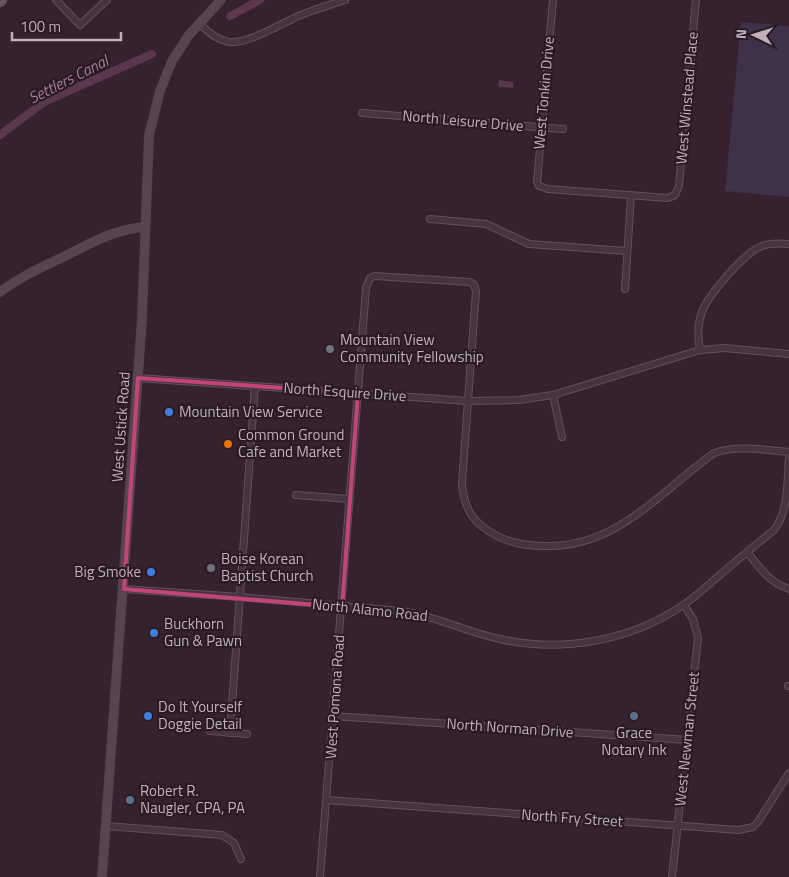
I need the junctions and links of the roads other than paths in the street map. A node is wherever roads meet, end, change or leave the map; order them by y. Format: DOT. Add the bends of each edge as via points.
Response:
graph roads {
  1 [pos="56,0"];
  2 [pos="108,0"];
  3 [pos="221,0"];
  4 [pos="345,0"];
  5 [pos="552,0"];
  6 [pos="696,0"];
  7 [pos="200,24"];
  8 [pos="362,113"];
  9 [pos="542,128"];
  10 [pos="564,129"];
  11 [pos="631,196"];
  12 [pos="430,219"];
  13 [pos="145,227"];
  14 [pos="789,244"];
  15 [pos="627,251"];
  16 [pos="625,290"];
  17 [pos="0,292"];
  18 [pos="700,350"];
  19 [pos="789,354"];
  20 [pos="138,378"];
  21 [pos="255,386"];
  22 [pos="358,393"];
  23 [pos="552,395"];
  24 [pos="468,401"];
  25 [pos="562,437"];
  26 [pos="789,452"];
  27 [pos="789,458"];
  28 [pos="788,473"];
  29 [pos="296,495"];
  30 [pos="349,499"];
  31 [pos="747,552"];
  32 [pos="124,589"];
  33 [pos="789,589"];
  34 [pos="240,597"];
  35 [pos="684,605"];
  36 [pos="342,607"];
  37 [pos="333,716"];
  38 [pos="210,731"];
  39 [pos="230,733"];
  40 [pos="246,734"];
  41 [pos="687,740"];
  42 [pos="789,773"];
  43 [pos="327,800"];
  44 [pos="106,826"];
  45 [pos="677,826"];
  46 [pos="241,859"];
  47 [pos="102,877"];
  48 [pos="320,877"];
  49 [pos="672,877"];
  1 -- 2 [label="street" via="80,25"];
  3 -- 7 [label="main road, West Ustick Road"];
  4 -- 7 [label="street" via="302,14 252,37 230,42 212,35"];
  5 -- 9 [label="street, West Tonkin Drive"];
  6 -- 11 [label="street, West Winstead Place" via="679,186 675,196 668,198"];
  7 -- 13 [label="main road, West Ustick Road" via="172,61 153,114"];
  8 -- 9 [label="street, North Leisure Drive"];
  9 -- 10 [label="street, North Leisure Drive"];
  9 -- 11 [label="street, West Tonkin Drive" via="536,178 539,186"];
  11 -- 15 [label="street"];
  12 -- 15 [label="street" via="486,224 529,244"];
  13 -- 17 [label="main road" via="111,233 28,273"];
  13 -- 20 [label="main road, West Ustick Road"];
  14 -- 18 [label="street" via="760,246 747,255 715,290 701,313"];
  15 -- 16 [label="street"];
  18 -- 19 [label="street, North Esquire Drive" via="725,348"];
  18 -- 23 [label="street, North Esquire Drive"];
  20 -- 21 [label="street, North Esquire Drive"];
  20 -- 32 [label="main road, West Ustick Road"];
  21 -- 22 [label="street, North Esquire Drive"];
  21 -- 34 [label="street"];
  22 -- 24 [label="street, North Esquire Drive"];
  22 -- 24 [label="street, West Pomona Road" via="366,288 370,278 470,282 476,291"];
  22 -- 30 [label="street, West Pomona Road"];
  23 -- 24 [label="street, North Esquire Drive" via="519,400"];
  23 -- 25 [label="street"];
  24 -- 26 [label="street" via="462,482 467,510 485,529 502,538 533,546 573,544 606,534 631,519 714,453 725,449"];
  27 -- 28 [label="street, North Alamo Road"];
  28 -- 31 [label="street, North Alamo Road" via="781,522"];
  29 -- 30 [label="street"];
  30 -- 36 [label="street, West Pomona Road"];
  31 -- 33 [label="street" via="768,578"];
  31 -- 35 [label="street, North Alamo Road"];
  32 -- 34 [label="street, North Alamo Road"];
  32 -- 44 [label="main road, West Ustick Road"];
  34 -- 36 [label="street, North Alamo Road"];
  34 -- 39 [label="street"];
  35 -- 36 [label="street, North Alamo Road" via="636,629 607,638 560,645 500,639 423,614"];
  35 -- 41 [label="street, West Newman Street" via="694,620 698,638"];
  36 -- 37 [label="street, West Pomona Road"];
  37 -- 41 [label="street, North Norman Drive"];
  37 -- 43 [label="street, West Pomona Road"];
  38 -- 39 [label="street"];
  39 -- 40 [label="street"];
  41 -- 45 [label="street, West Newman Street"];
  42 -- 45 [label="street, North Fry Street" via="752,827 739,830"];
  43 -- 45 [label="street, North Fry Street"];
  43 -- 48 [label="street, West Pomona Road"];
  44 -- 46 [label="street" via="222,834 234,843"];
  44 -- 47 [label="main road, West Ustick Road"];
  45 -- 49 [label="street, West Newman Street"];
}
